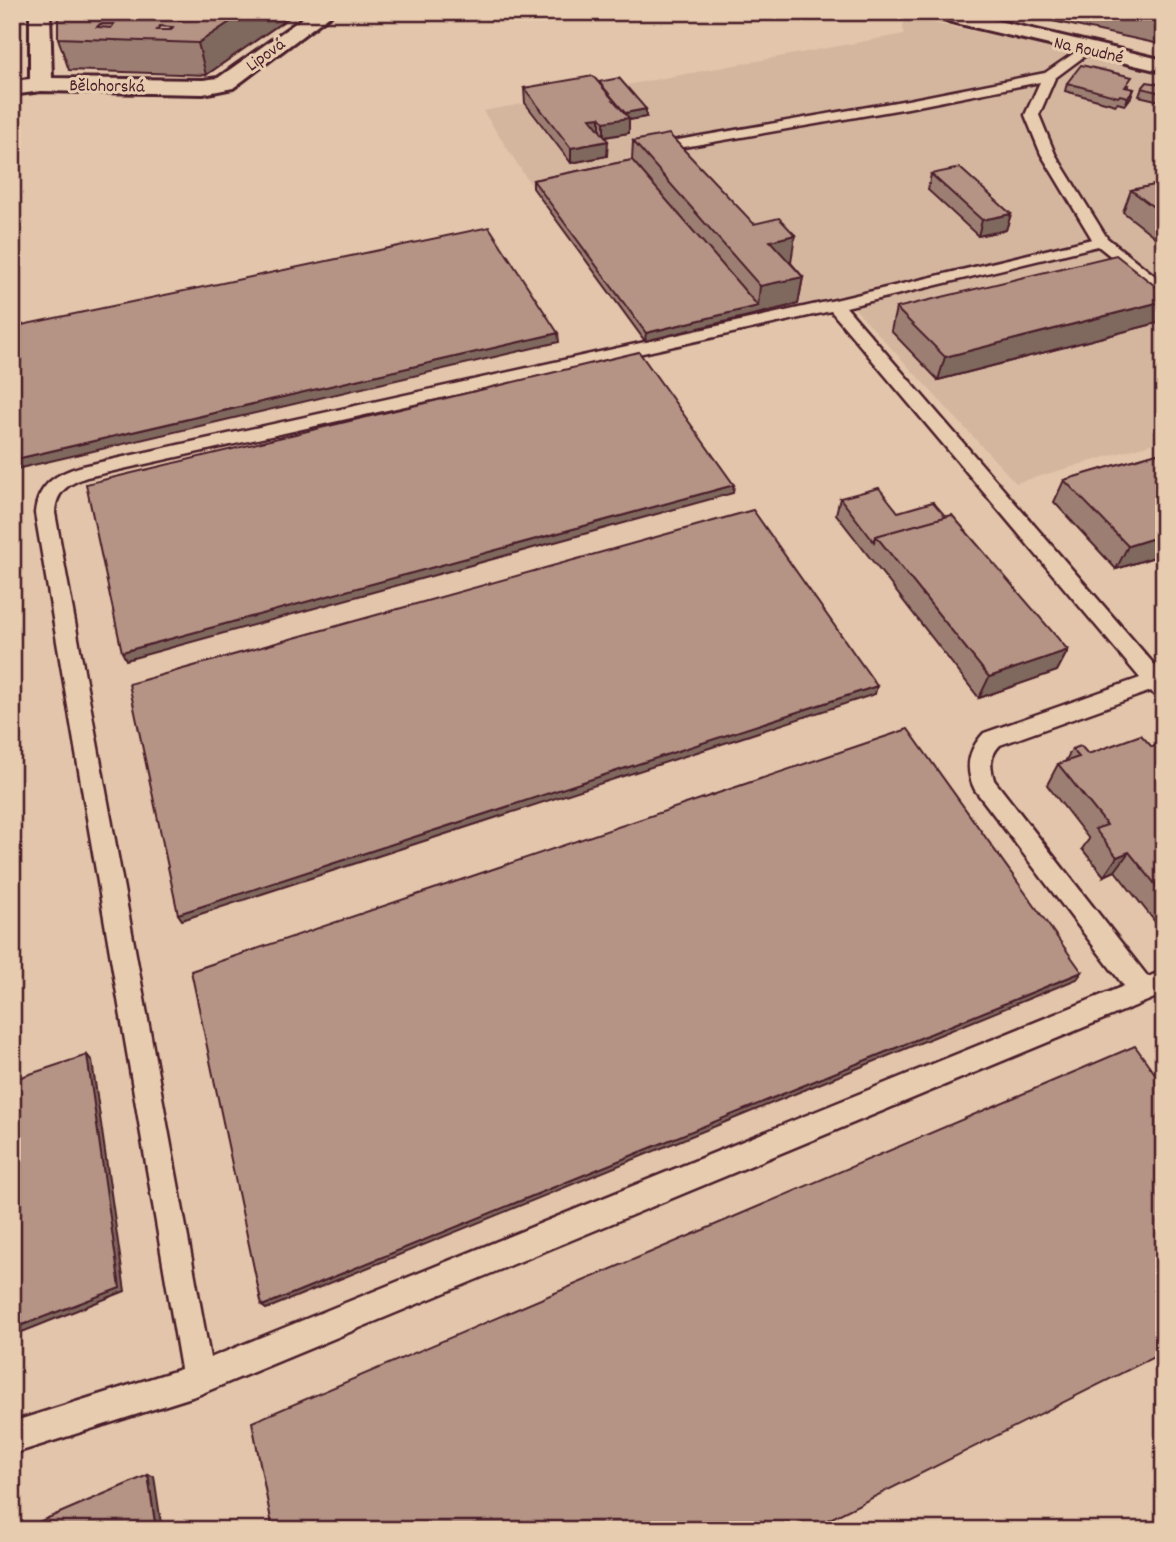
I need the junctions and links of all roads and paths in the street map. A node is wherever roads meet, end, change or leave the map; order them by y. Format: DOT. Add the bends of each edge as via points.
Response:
graph roads {
  1 [pos="40,12"];
  2 [pos="324,12"];
  3 [pos="933,12"];
  4 [pos="1086,49"];
  5 [pos="1164,66"];
  6 [pos="1049,76"];
  7 [pos="41,84"];
  8 [pos="203,87"];
  9 [pos="12,88"];
  10 [pos="648,149"];
  11 [pos="1101,240"];
  12 [pos="1164,291"];
  13 [pos="835,305"];
  14 [pos="1159,686"];
  15 [pos="1154,986"];
  16 [pos="198,1379"];
  17 [pos="12,1438"];
  1 -- 7 [label="street"];
  2 -- 8 [label="street, Lipová" via="225,83"];
  3 -- 4 [label="street, Na Roudné"];
  4 -- 5 [label="street, Na Roudné"];
  4 -- 6 [label="lane"];
  6 -- 10 [label="lane"];
  6 -- 11 [label="lane" via="1032,114 1048,154"];
  7 -- 8 [label="street, Bělohorská"];
  7 -- 9 [label="street, Bělohorská"];
  11 -- 12 [label="lane"];
  11 -- 13 [label="lane"];
  13 -- 14 [label="lane"];
  13 -- 16 [label="lane" via="83,472 56,483 45,498"];
  14 -- 15 [label="lane" via="992,739 980,752 978,765 983,783"];
  15 -- 16 [label="lane"];
  16 -- 17 [label="lane"];
}
